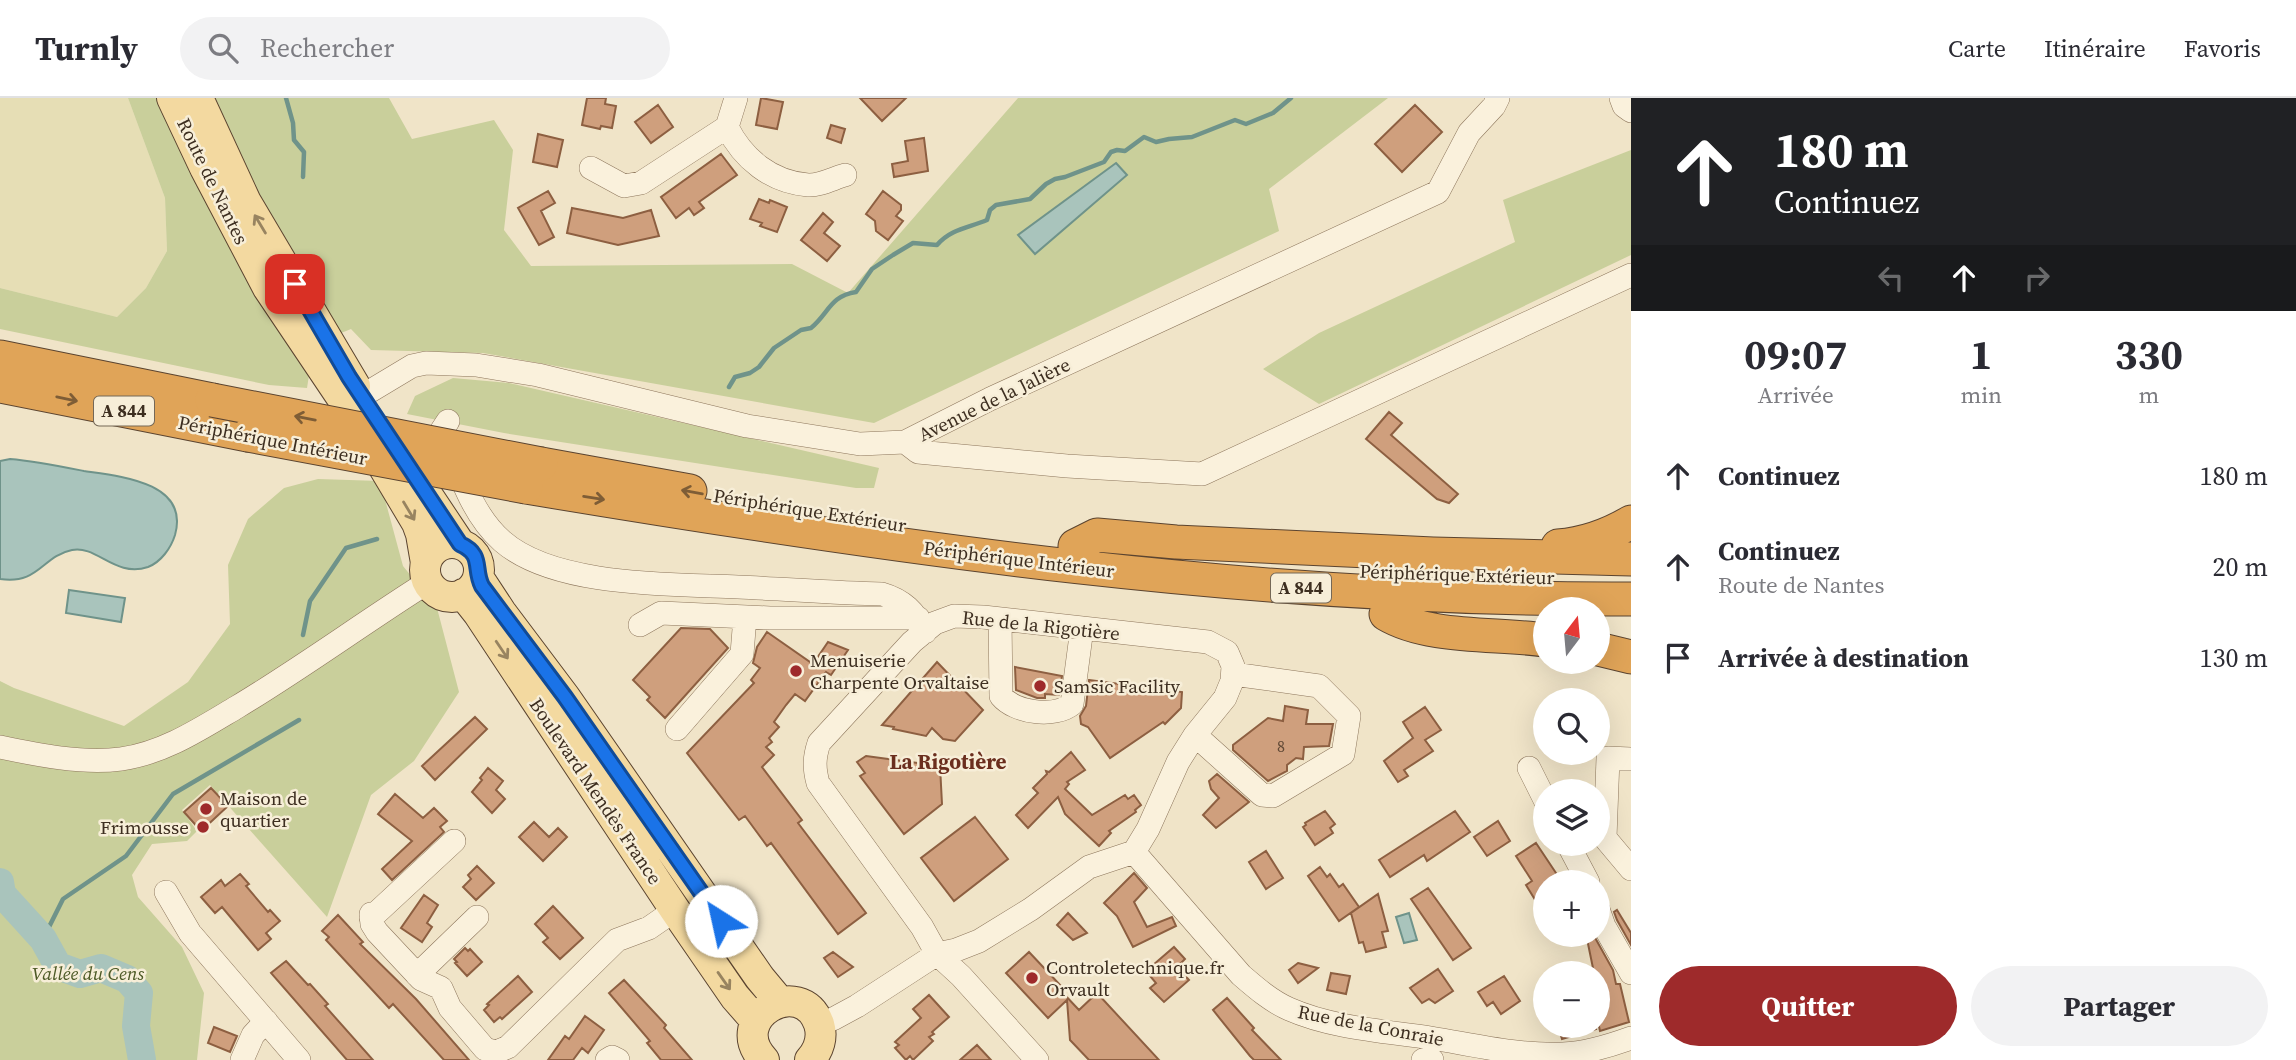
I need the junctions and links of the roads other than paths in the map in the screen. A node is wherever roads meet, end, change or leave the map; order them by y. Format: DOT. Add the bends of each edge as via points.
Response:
graph roads {
  1 [pos="172,98"];
  2 [pos="198,98"];
  3 [pos="736,98"];
  4 [pos="1498,98"];
  5 [pos="1620,98"];
  6 [pos="1631,111"];
  7 [pos="727,127"];
  8 [pos="591,168"];
  9 [pos="845,175"];
  10 [pos="1631,275"];
  11 [pos="0,356"];
  12 [pos="0,386"];
  13 [pos="354,400"];
  14 [pos="448,421"];
  15 [pos="905,442"];
  16 [pos="533,476"];
  17 [pos="1631,522"];
  18 [pos="460,544"];
  19 [pos="1075,546"];
  20 [pos="972,555"];
  21 [pos="1500,556"];
  22 [pos="1631,559"];
  23 [pos="427,573"];
  24 [pos="1631,579"];
  25 [pos="470,586"];
  26 [pos="1631,599"];
  27 [pos="1386,614"];
  28 [pos="745,617"];
  29 [pos="1533,618"];
  30 [pos="1000,619"];
  31 [pos="1610,619"];
  32 [pos="1631,620"];
  33 [pos="640,625"];
  34 [pos="921,625"];
  35 [pos="1083,628"];
  36 [pos="1533,639"];
  37 [pos="1610,652"];
  38 [pos="1631,657"];
  39 [pos="1230,663"];
  40 [pos="677,729"];
  41 [pos="1195,735"];
  42 [pos="0,747"];
  43 [pos="1631,759"];
  44 [pos="1529,768"];
  45 [pos="1534,779"];
  46 [pos="454,841"];
  47 [pos="1134,852"];
  48 [pos="1631,869"];
  49 [pos="166,892"];
  50 [pos="675,910"];
  51 [pos="477,917"];
  52 [pos="1610,936"];
  53 [pos="937,954"];
  54 [pos="1631,973"];
  55 [pos="417,975"];
  56 [pos="780,1002"];
  57 [pos="266,1021"];
  58 [pos="756,1021"];
  59 [pos="818,1023"];
  60 [pos="1631,1038"];
  61 [pos="242,1060"];
  62 [pos="299,1060"];
  63 [pos="607,1060"];
  64 [pos="618,1060"];
  65 [pos="764,1060"];
  66 [pos="810,1060"];
  67 [pos="1037,1060"];
  68 [pos="1423,1060"];
  69 [pos="1432,1060"];
  1 -- 13 [label="main road, Route de Nantes" via="268,288"];
  13 -- 2 [label="main road, Route de Nantes, one-way" via="246,202"];
  3 -- 7 [label="street"];
  4 -- 15 [label="street, Avenue de la Jalière" via="1469,132 1438,192"];
  5 -- 6 [label="street"];
  7 -- 8 [label="street" via="641,183 624,186"];
  7 -- 9 [label="street" via="751,160 774,177 810,185"];
  10 -- 15 [label="street" via="1202,474 918,452"];
  16 -- 11 [label="highway, Périphérique Extérieur / A 844, one-way, bridge" via="212,400"];
  12 -- 16 [label="highway, Périphérique Intérieur / A 844, one-way, bridge" via="248,435"];
  13 -- 15 [label="street, Avenue de la Jalière" via="412,366 476,365 538,375 747,426 860,444"];
  13 -- 18 [label="main road, Route de Nantes"];
  13 -- 23 [label="main road, Route de Nantes, one-way" via="421,534"];
  14 -- 34 [label="street" via="442,430 475,508 495,535 523,556 568,572 616,581 882,594 902,602"];
  19 -- 16 [label="highway, Périphérique Extérieur / A 844, one-way"];
  16 -- 20 [label="highway, Périphérique Intérieur / A 844, one-way" via="797,530"];
  17 -- 21 [label="highway" via="1571,545"];
  18 -- 23 [label="main road" via="436,548"];
  18 -- 25 [label="main road" via="475,556 479,568"];
  19 -- 21 [label="highway" via="1097,536"];
  19 -- 24 [label="highway, Périphérique Extérieur / A 844" via="1370,571"];
  20 -- 26 [label="highway, Périphérique Intérieur / A 844" via="1288,587 1444,596"];
  20 -- 27 [label="highway" via="1006,572 1137,592"];
  21 -- 22 [label="highway"];
  23 -- 25 [label="main road" via="434,590 443,595 453,597"];
  23 -- 42 [label="street" via="288,677 184,739 120,759 53,757"];
  25 -- 50 [label="main road, Boulevard Mendès France, one-way" via="478,613"];
  25 -- 56 [label="main road, Boulevard Mendès France" via="501,612 565,697"];
  27 -- 29 [label="highway"];
  27 -- 36 [label="highway" via="1403,624"];
  28 -- 33 [label="street" via="660,613"];
  28 -- 34 [label="street"];
  28 -- 40 [label="street" via="742,654"];
  30 -- 34 [label="street, Rue de la Rigotière" via="954,616"];
  30 -- 35 [label="street, Rue de la Rigotière"];
  30 -- 35 [label="street" via="1001,696 1018,709 1045,712 1065,710 1072,704"];
  31 -- 32 [label="highway"];
  34 -- 53 [label="street, Rue de la Rigotière" via="912,642 819,743 814,769 818,783"];
  35 -- 39 [label="street, Rue de la Rigotière" via="1208,642"];
  37 -- 38 [label="highway"];
  39 -- 41 [label="street" via="1226,698"];
  39 -- 41 [label="street, Rue de la Rigotière" via="1319,686 1349,716 1343,754 1273,796 1262,795"];
  41 -- 47 [label="street"];
  43 -- 48 [label="street" via="1608,758 1605,838"];
  44 -- 45 [label="street"];
  46 -- 55 [label="street" via="371,916 377,933"];
  47 -- 53 [label="street" via="1089,867 979,941"];
  47 -- 60 [label="street, Rue de la Conraie" via="1241,975 1288,1009 1321,1020 1526,1053 1583,1052"];
  49 -- 57 [label="street" via="190,933"];
  50 -- 55 [label="street" via="649,928 617,940 508,1046 496,1052 485,1049 450,1008 441,988"];
  50 -- 58 [label="main road, Boulevard Mendès France, one-way"];
  51 -- 55 [label="street"];
  52 -- 54 [label="street"];
  53 -- 59 [label="street" via="857,1006"];
  53 -- 67 [label="street"];
  56 -- 58 [label="main road" via="764,1010"];
  56 -- 59 [label="main road" via="796,1002"];
  57 -- 61 [label="street" via="253,1035"];
  57 -- 62 [label="street"];
  58 -- 65 [label="main road" via="754,1044"];
  59 -- 66 [label="main road" via="820,1041"];
  63 -- 64 [label="street"];
  68 -- 69 [label="street"];
}
